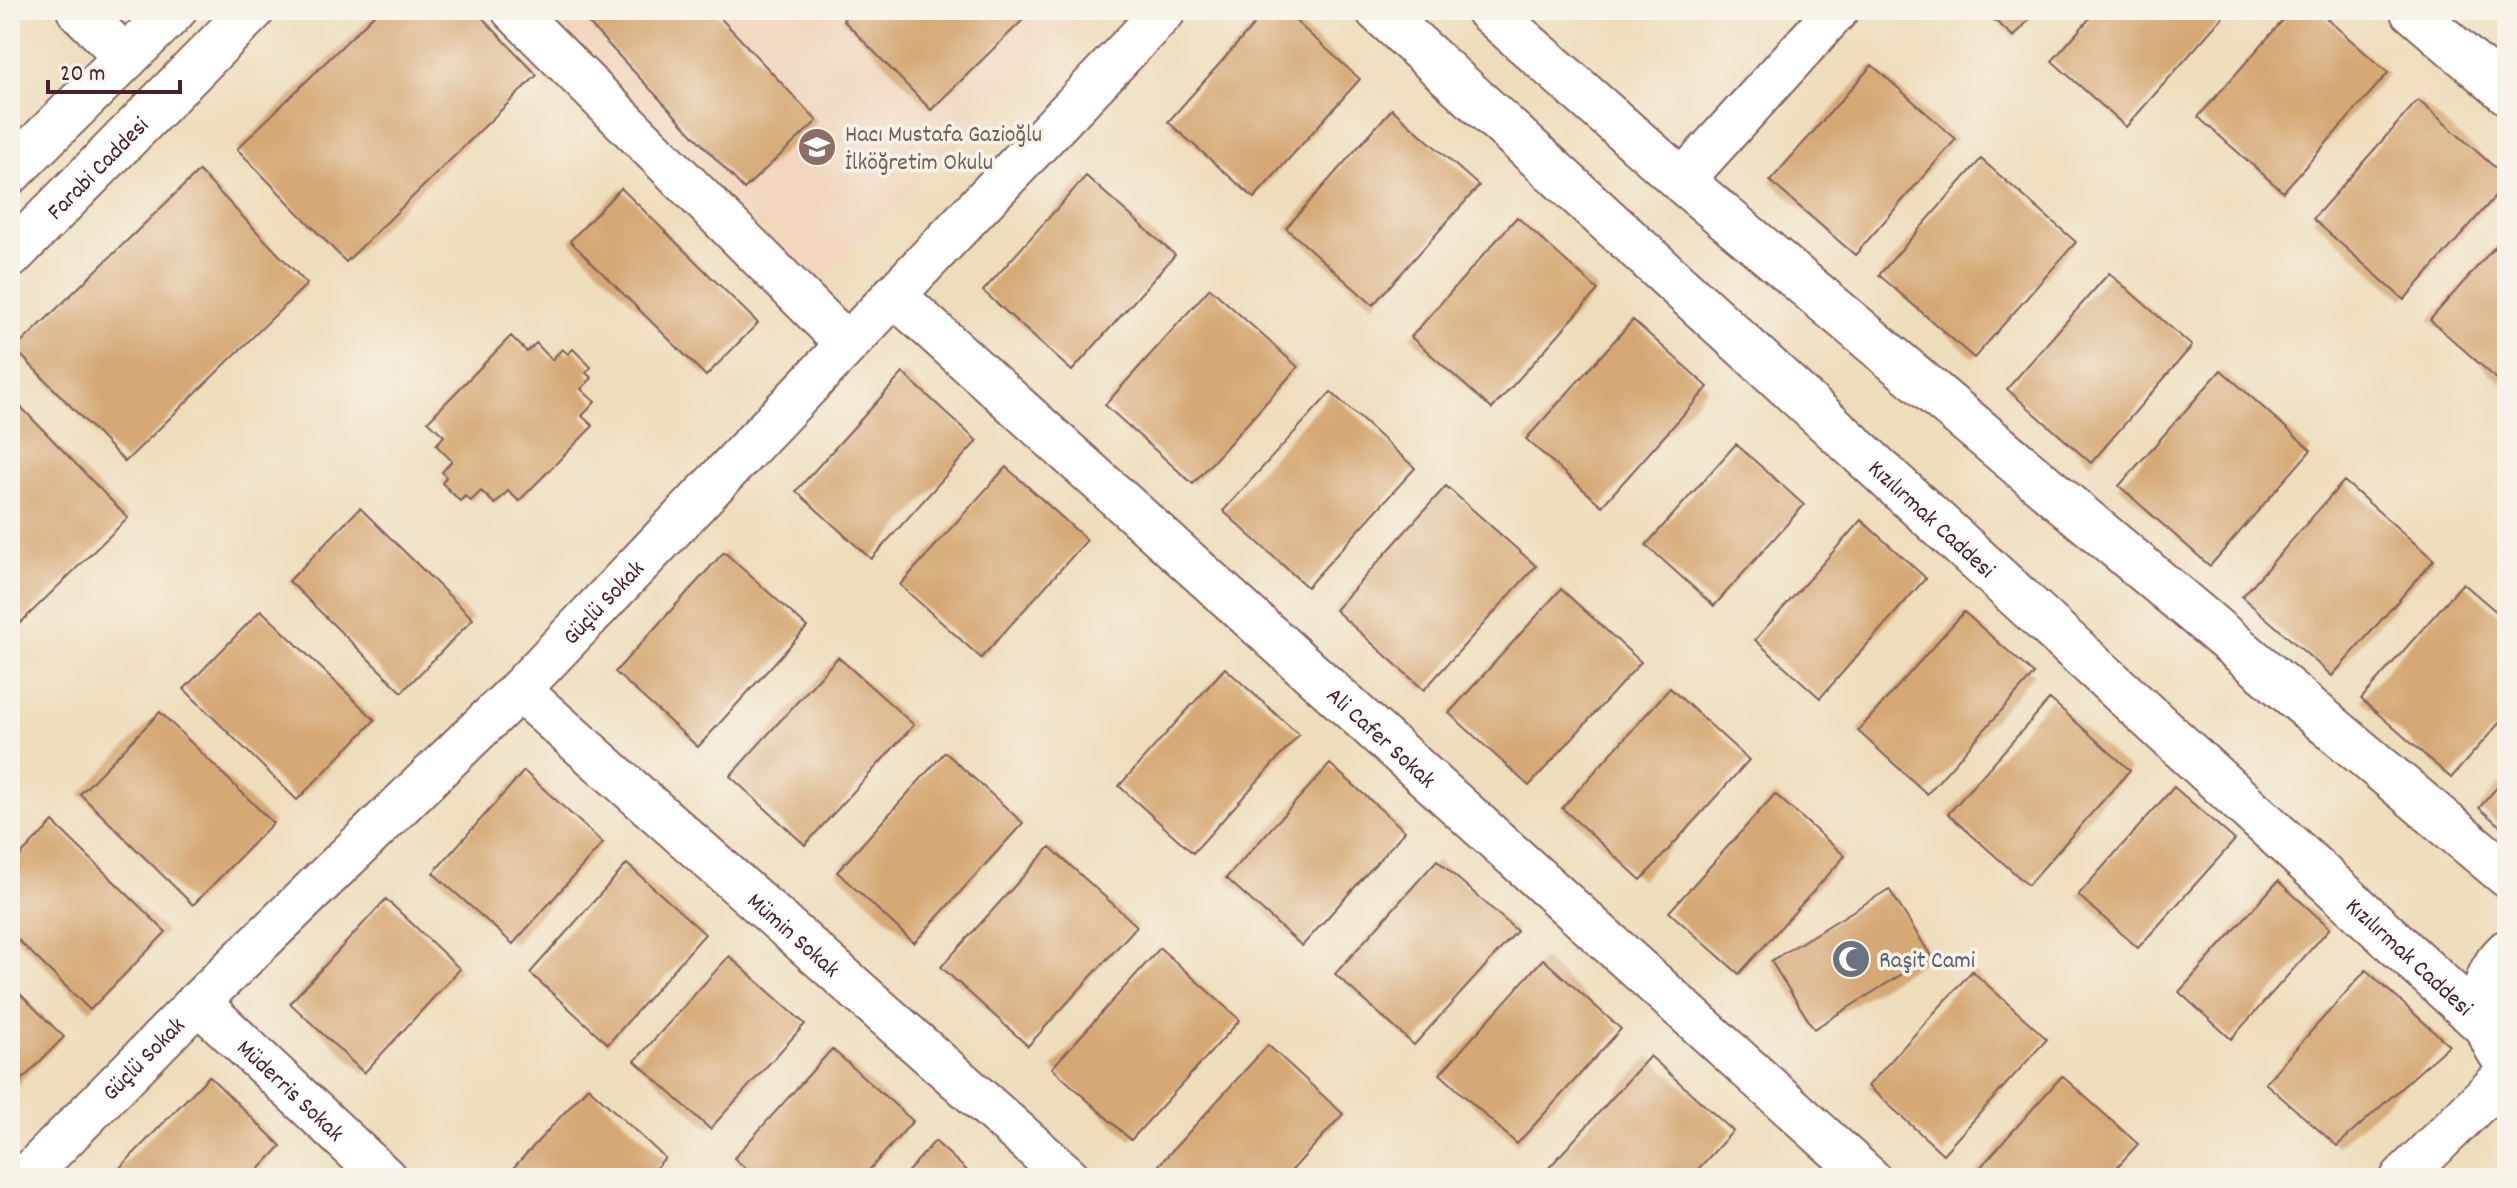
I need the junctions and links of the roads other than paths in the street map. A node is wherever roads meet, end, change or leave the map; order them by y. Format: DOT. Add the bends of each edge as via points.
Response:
graph roads {
  1 [pos="78,10"];
  2 [pos="174,10"];
  3 [pos="252,10"];
  4 [pos="513,10"];
  5 [pos="1165,10"];
  6 [pos="1378,10"];
  7 [pos="1488,10"];
  8 [pos="1837,10"];
  9 [pos="2411,10"];
  10 [pos="127,58"];
  11 [pos="2507,93"];
  12 [pos="10,172"];
  13 [pos="1682,181"];
  14 [pos="10,256"];
  15 [pos="894,295"];
  16 [pos="847,344"];
  17 [pos="519,690"];
  18 [pos="2507,875"];
  19 [pos="2507,952"];
  20 [pos="198,1002"];
  21 [pos="2496,1044"];
  22 [pos="2507,1074"];
  23 [pos="25,1178"];
  24 [pos="385,1178"];
  25 [pos="1069,1178"];
  26 [pos="1869,1178"];
  27 [pos="2402,1178"];
  1 -- 10 [label="street"];
  2 -- 10 [label="main road"];
  3 -- 14 [label="main road, Farabi Caddesi"];
  4 -- 16 [label="street"];
  5 -- 15 [label="street, Güçlü Sokak"];
  6 -- 21 [label="main road, Kızılırmak Caddesi"];
  7 -- 13 [label="main road"];
  8 -- 13 [label="street"];
  9 -- 11 [label="street"];
  10 -- 12 [label="main road"];
  13 -- 18 [label="main road"];
  15 -- 16 [label="street, Güçlü Sokak"];
  15 -- 26 [label="street, Ali Cafer Sokak"];
  16 -- 17 [label="street, Güçlü Sokak"];
  17 -- 20 [label="street, Güçlü Sokak"];
  17 -- 25 [label="street, Mümin Sokak"];
  19 -- 21 [label="main road" via="2489,977 2484,1001"];
  20 -- 23 [label="street, Güçlü Sokak"];
  20 -- 24 [label="street, Müderris Sokak"];
  22 -- 27 [label="street"];
}
